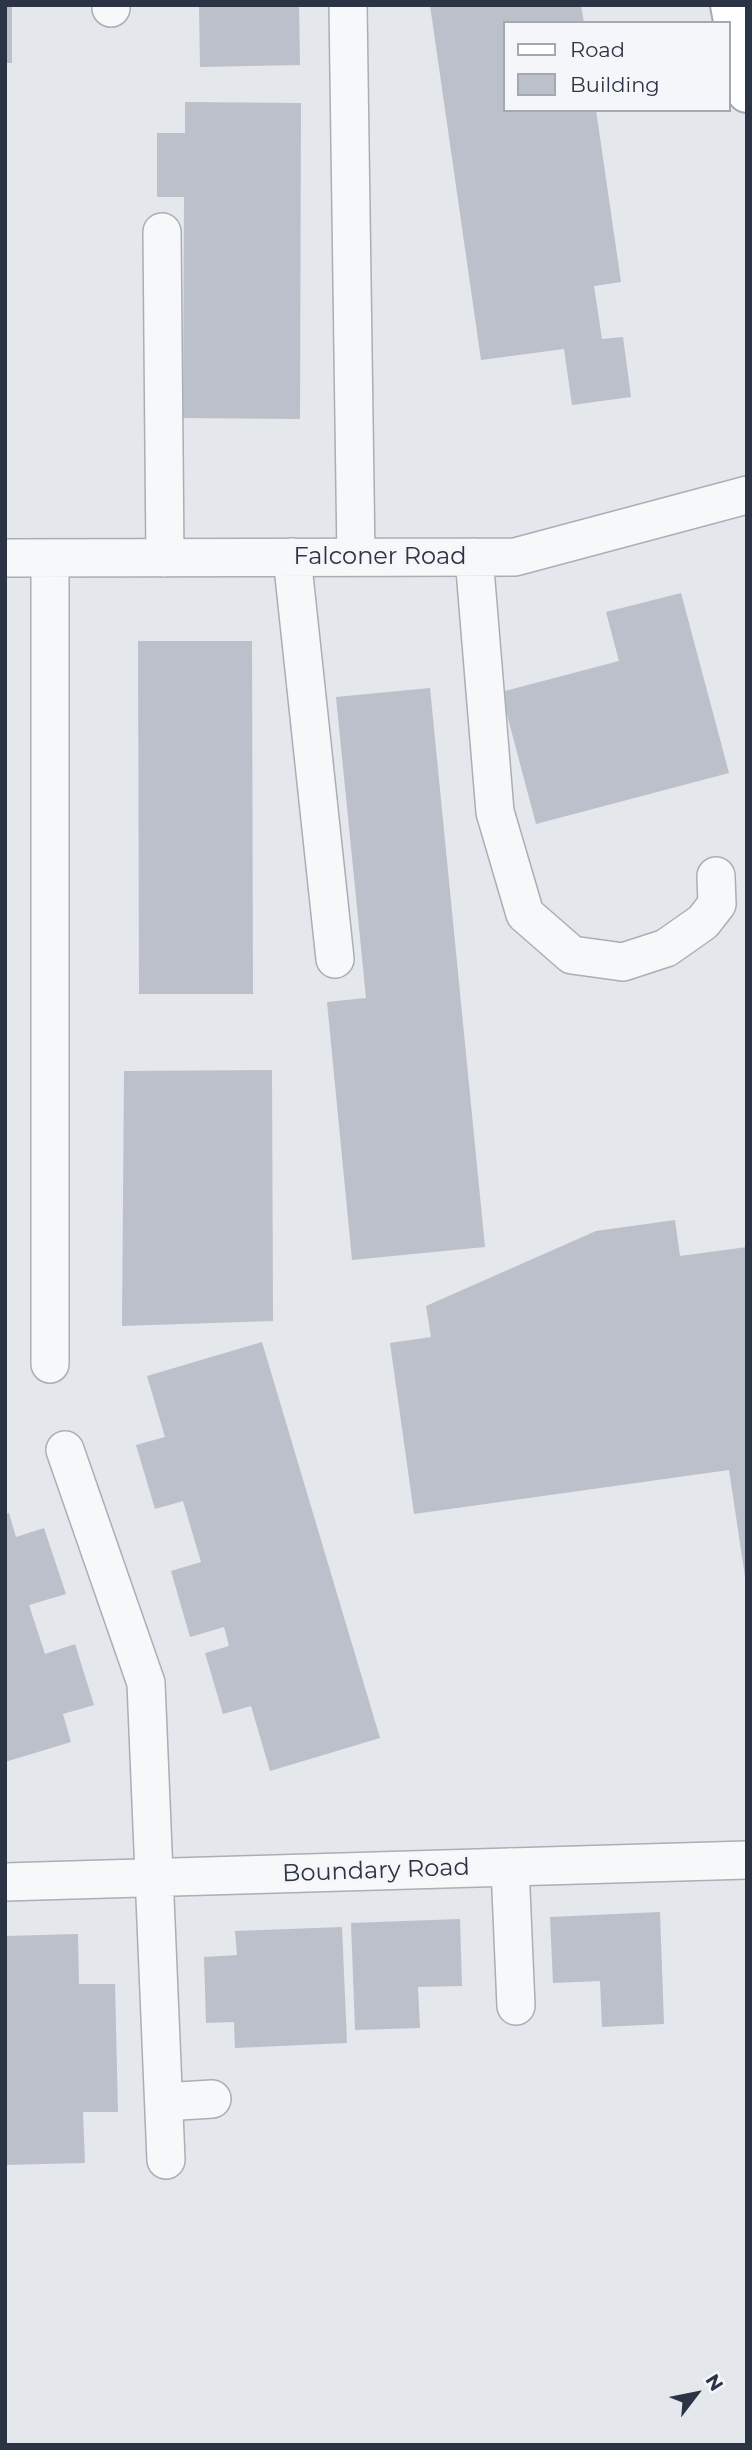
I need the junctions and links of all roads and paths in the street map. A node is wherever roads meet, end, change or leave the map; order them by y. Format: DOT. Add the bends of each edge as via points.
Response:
graph roads {
  1 [pos="348,5"];
  2 [pos="730,5"];
  3 [pos="747,93"];
  4 [pos="162,232"];
  5 [pos="747,495"];
  6 [pos="292,557"];
  7 [pos="356,557"];
  8 [pos="474,557"];
  9 [pos="5,558"];
  10 [pos="50,558"];
  11 [pos="165,558"];
  12 [pos="716,876"];
  13 [pos="335,960"];
  14 [pos="50,1364"];
  15 [pos="65,1450"];
  16 [pos="747,1860"];
  17 [pos="510,1867"];
  18 [pos="155,1877"];
  19 [pos="5,1882"];
  20 [pos="516,2006"];
  21 [pos="212,2099"];
  22 [pos="164,2102"];
  23 [pos="166,2160"];
  1 -- 7 [label="street"];
  2 -- 3 [label="main road"];
  4 -- 11 [label="street"];
  5 -- 8 [label="street, Falconer Road" via="515,557"];
  6 -- 7 [label="street, Falconer Road"];
  6 -- 11 [label="street, Falconer Road"];
  6 -- 13 [label="street"];
  7 -- 8 [label="street, Falconer Road"];
  8 -- 12 [label="street" via="495,812 525,914 572,955 622,962 666,948 703,922 717,904"];
  9 -- 10 [label="street, Falconer Road"];
  10 -- 11 [label="street, Falconer Road"];
  10 -- 14 [label="street"];
  15 -- 18 [label="street" via="146,1683"];
  16 -- 17 [label="street, Boundary Road"];
  17 -- 18 [label="street, Boundary Road"];
  17 -- 20 [label="street"];
  18 -- 19 [label="street, Boundary Road"];
  18 -- 22 [label="street"];
  21 -- 22 [label="street"];
  22 -- 23 [label="street"];
}
